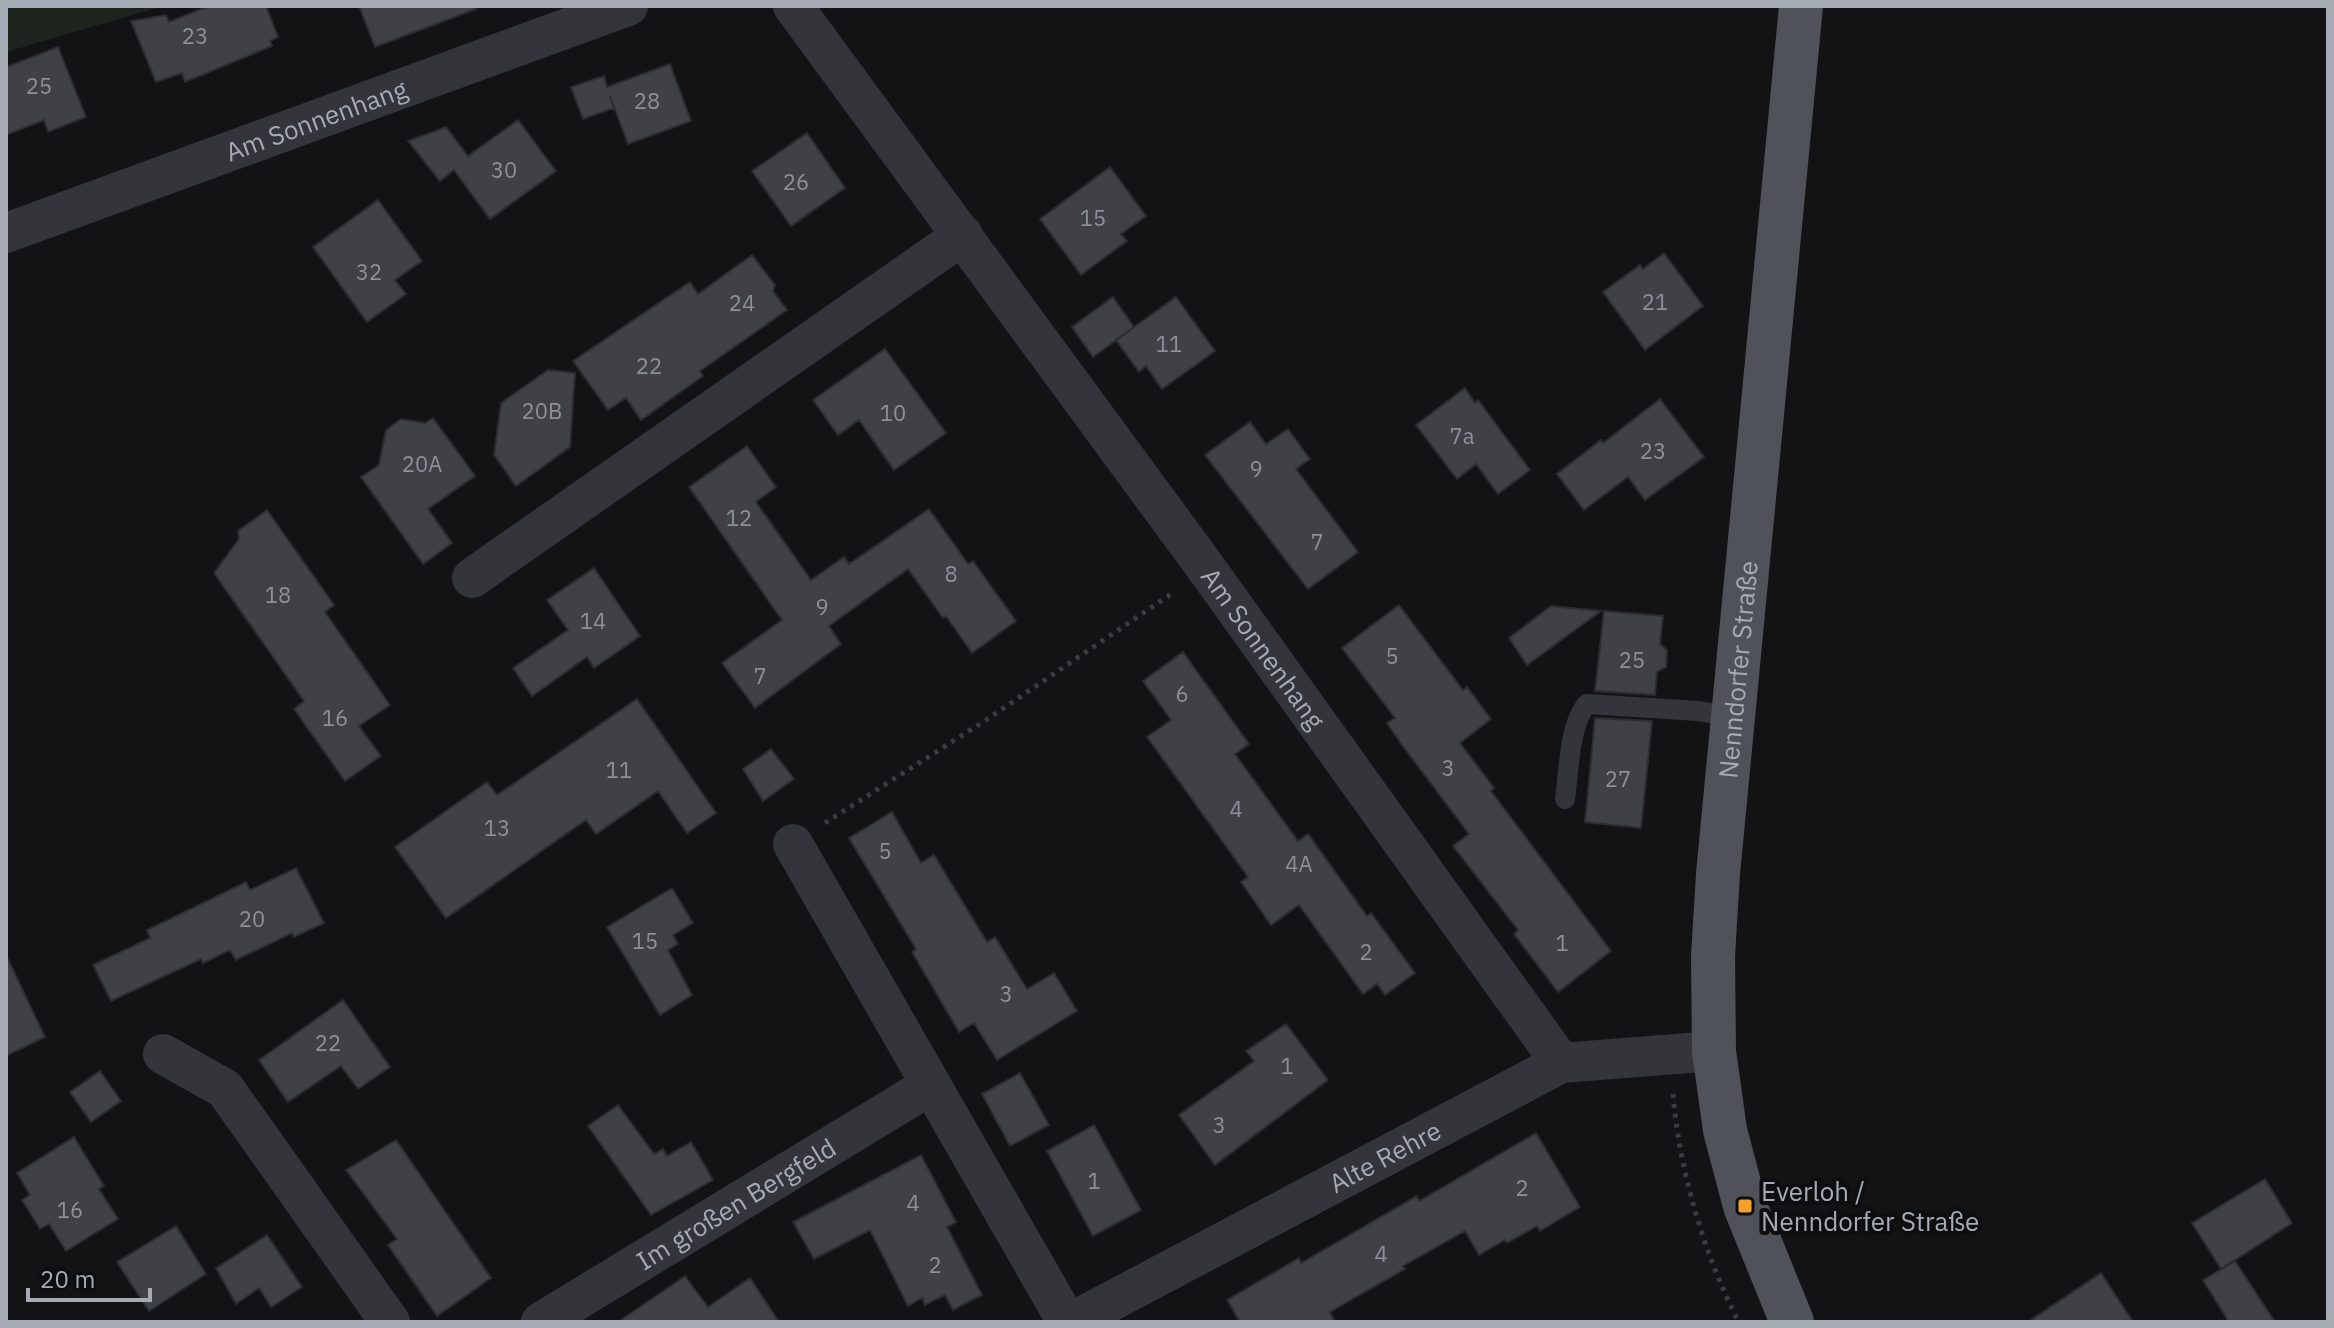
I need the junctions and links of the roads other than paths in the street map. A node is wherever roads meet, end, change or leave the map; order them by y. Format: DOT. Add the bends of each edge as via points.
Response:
graph roads {
  1 [pos="628,6"];
  2 [pos="793,6"];
  3 [pos="1801,6"];
  4 [pos="6,233"];
  5 [pos="963,235"];
  6 [pos="472,578"];
  7 [pos="1732,716"];
  8 [pos="1565,799"];
  9 [pos="793,844"];
  10 [pos="1714,1051"];
  11 [pos="163,1054"];
  12 [pos="1561,1063"];
  13 [pos="931,1085"];
  14 [pos="1784,1319"];
  15 [pos="390,1322"];
  16 [pos="541,1322"];
  17 [pos="1070,1322"];
  1 -- 4 [label="street, Am Sonnenhang"];
  2 -- 5 [label="street, Am Sonnenhang"];
  3 -- 7 [label="main road, Nenndorfer Straße"];
  5 -- 6 [label="street"];
  5 -- 12 [label="street, Am Sonnenhang"];
  7 -- 8 [label="lane" via="1587,704 1575,727"];
  7 -- 10 [label="main road, Nenndorfer Straße" via="1713,956"];
  9 -- 13 [label="street"];
  10 -- 12 [label="street, Alte Rehre"];
  10 -- 14 [label="main road, Nenndorfer Straße" via="1725,1130"];
  11 -- 15 [label="street" via="225,1089"];
  12 -- 17 [label="street, Alte Rehre"];
  13 -- 16 [label="street, Im großen Bergfeld"];
  13 -- 17 [label="street"];
}
